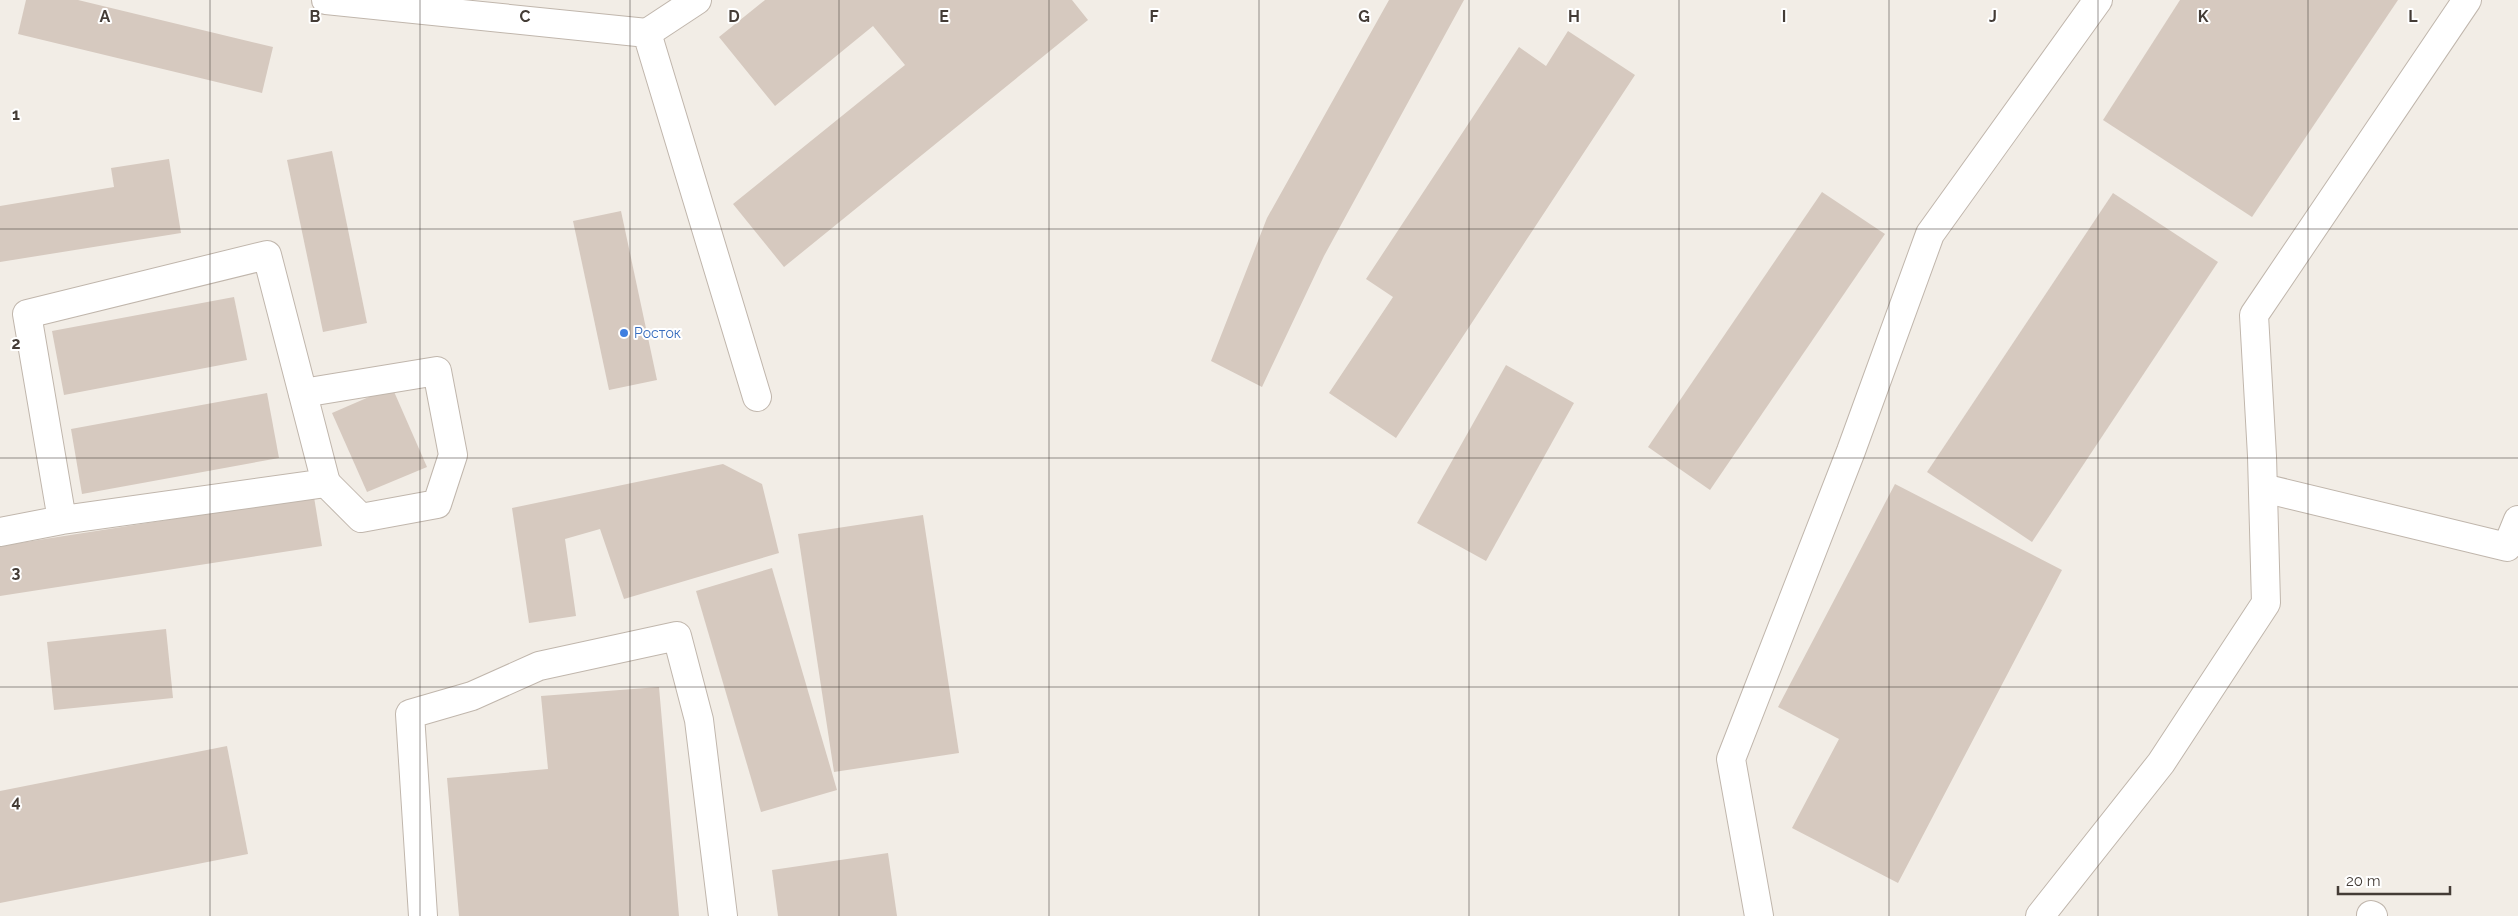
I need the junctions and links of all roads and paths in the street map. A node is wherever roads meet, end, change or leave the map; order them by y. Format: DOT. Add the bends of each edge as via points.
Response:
graph roads {
  1 [pos="326,0"];
  2 [pos="697,0"];
  3 [pos="2098,0"];
  4 [pos="2466,0"];
  5 [pos="647,33"];
  6 [pos="303,393"];
  7 [pos="757,397"];
  8 [pos="326,483"];
  9 [pos="2263,488"];
  10 [pos="62,520"];
  11 [pos="2518,520"];
  12 [pos="0,532"];
  13 [pos="423,916"];
  14 [pos="723,916"];
  15 [pos="1760,916"];
  16 [pos="2040,916"];
  1 -- 5 [label="lane"];
  2 -- 5 [label="lane"];
  3 -- 15 [label="lane" via="1930,234 1852,451 1731,758"];
  4 -- 9 [label="lane" via="2254,314"];
  5 -- 7 [label="lane"];
  6 -- 8 [label="lane"];
  6 -- 8 [label="lane" via="437,371 453,455 437,504 360,518"];
  6 -- 10 [label="lane" via="267,255 28,314"];
  8 -- 10 [label="lane"];
  9 -- 11 [label="lane" via="2508,548"];
  9 -- 16 [label="lane" via="2266,604 2161,762"];
  10 -- 12 [label="lane"];
  13 -- 14 [label="lane" via="410,714 472,696 539,666 677,636 699,720"];
}
